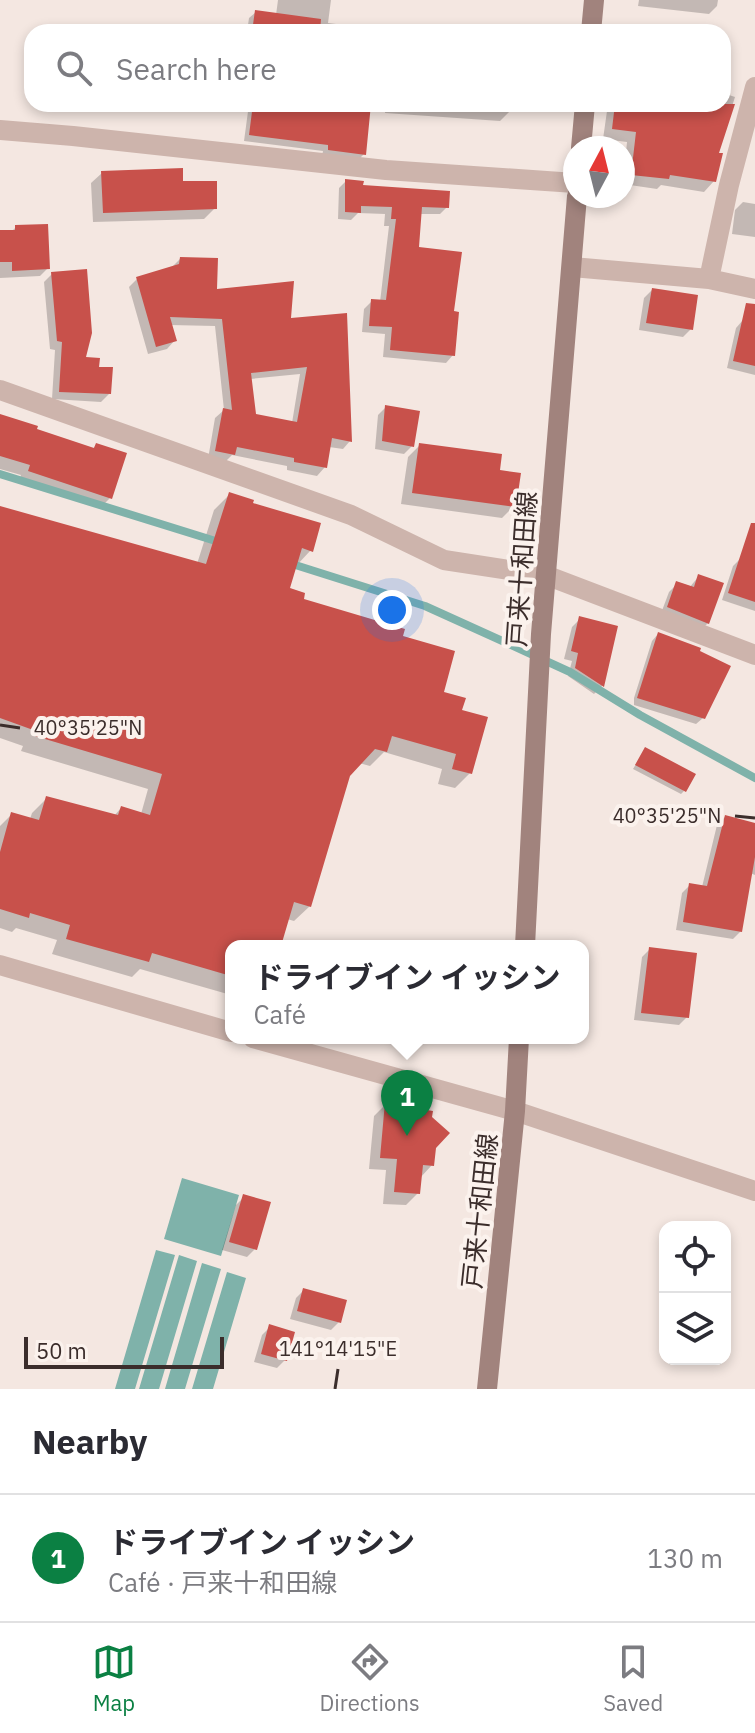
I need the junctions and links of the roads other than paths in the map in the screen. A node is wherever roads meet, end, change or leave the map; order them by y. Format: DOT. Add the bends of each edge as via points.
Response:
graph roads {
  1 [pos="594,0"];
  2 [pos="592,24"];
  3 [pos="755,87"];
  4 [pos="584,112"];
  5 [pos="0,130"];
  6 [pos="582,136"];
  7 [pos="563,182"];
  8 [pos="576,208"];
  9 [pos="572,267"];
  10 [pos="709,279"];
  11 [pos="755,289"];
  12 [pos="0,390"];
  13 [pos="548,576"];
  14 [pos="755,655"];
  15 [pos="525,940"];
  16 [pos="0,965"];
  17 [pos="225,1030"];
  18 [pos="275,1044"];
  19 [pos="519,1044"];
  20 [pos="515,1111"];
  21 [pos="755,1191"];
  22 [pos="487,1389"];
  1 -- 2 [label="main road"];
  3 -- 10 [label="street"];
  4 -- 6 [label="main road"];
  5 -- 7 [label="street" via="386,170"];
  8 -- 9 [label="main road, 戸来十和田線"];
  9 -- 10 [label="street"];
  9 -- 13 [label="main road, 戸来十和田線"];
  10 -- 11 [label="street"];
  12 -- 13 [label="street" via="351,515 444,560"];
  13 -- 14 [label="street"];
  13 -- 15 [label="main road, 戸来十和田線"];
  16 -- 17 [label="street"];
  18 -- 20 [label="street"];
  19 -- 20 [label="main road, 戸来十和田線"];
  20 -- 21 [label="street"];
  20 -- 22 [label="main road, 戸来十和田線"];
}
